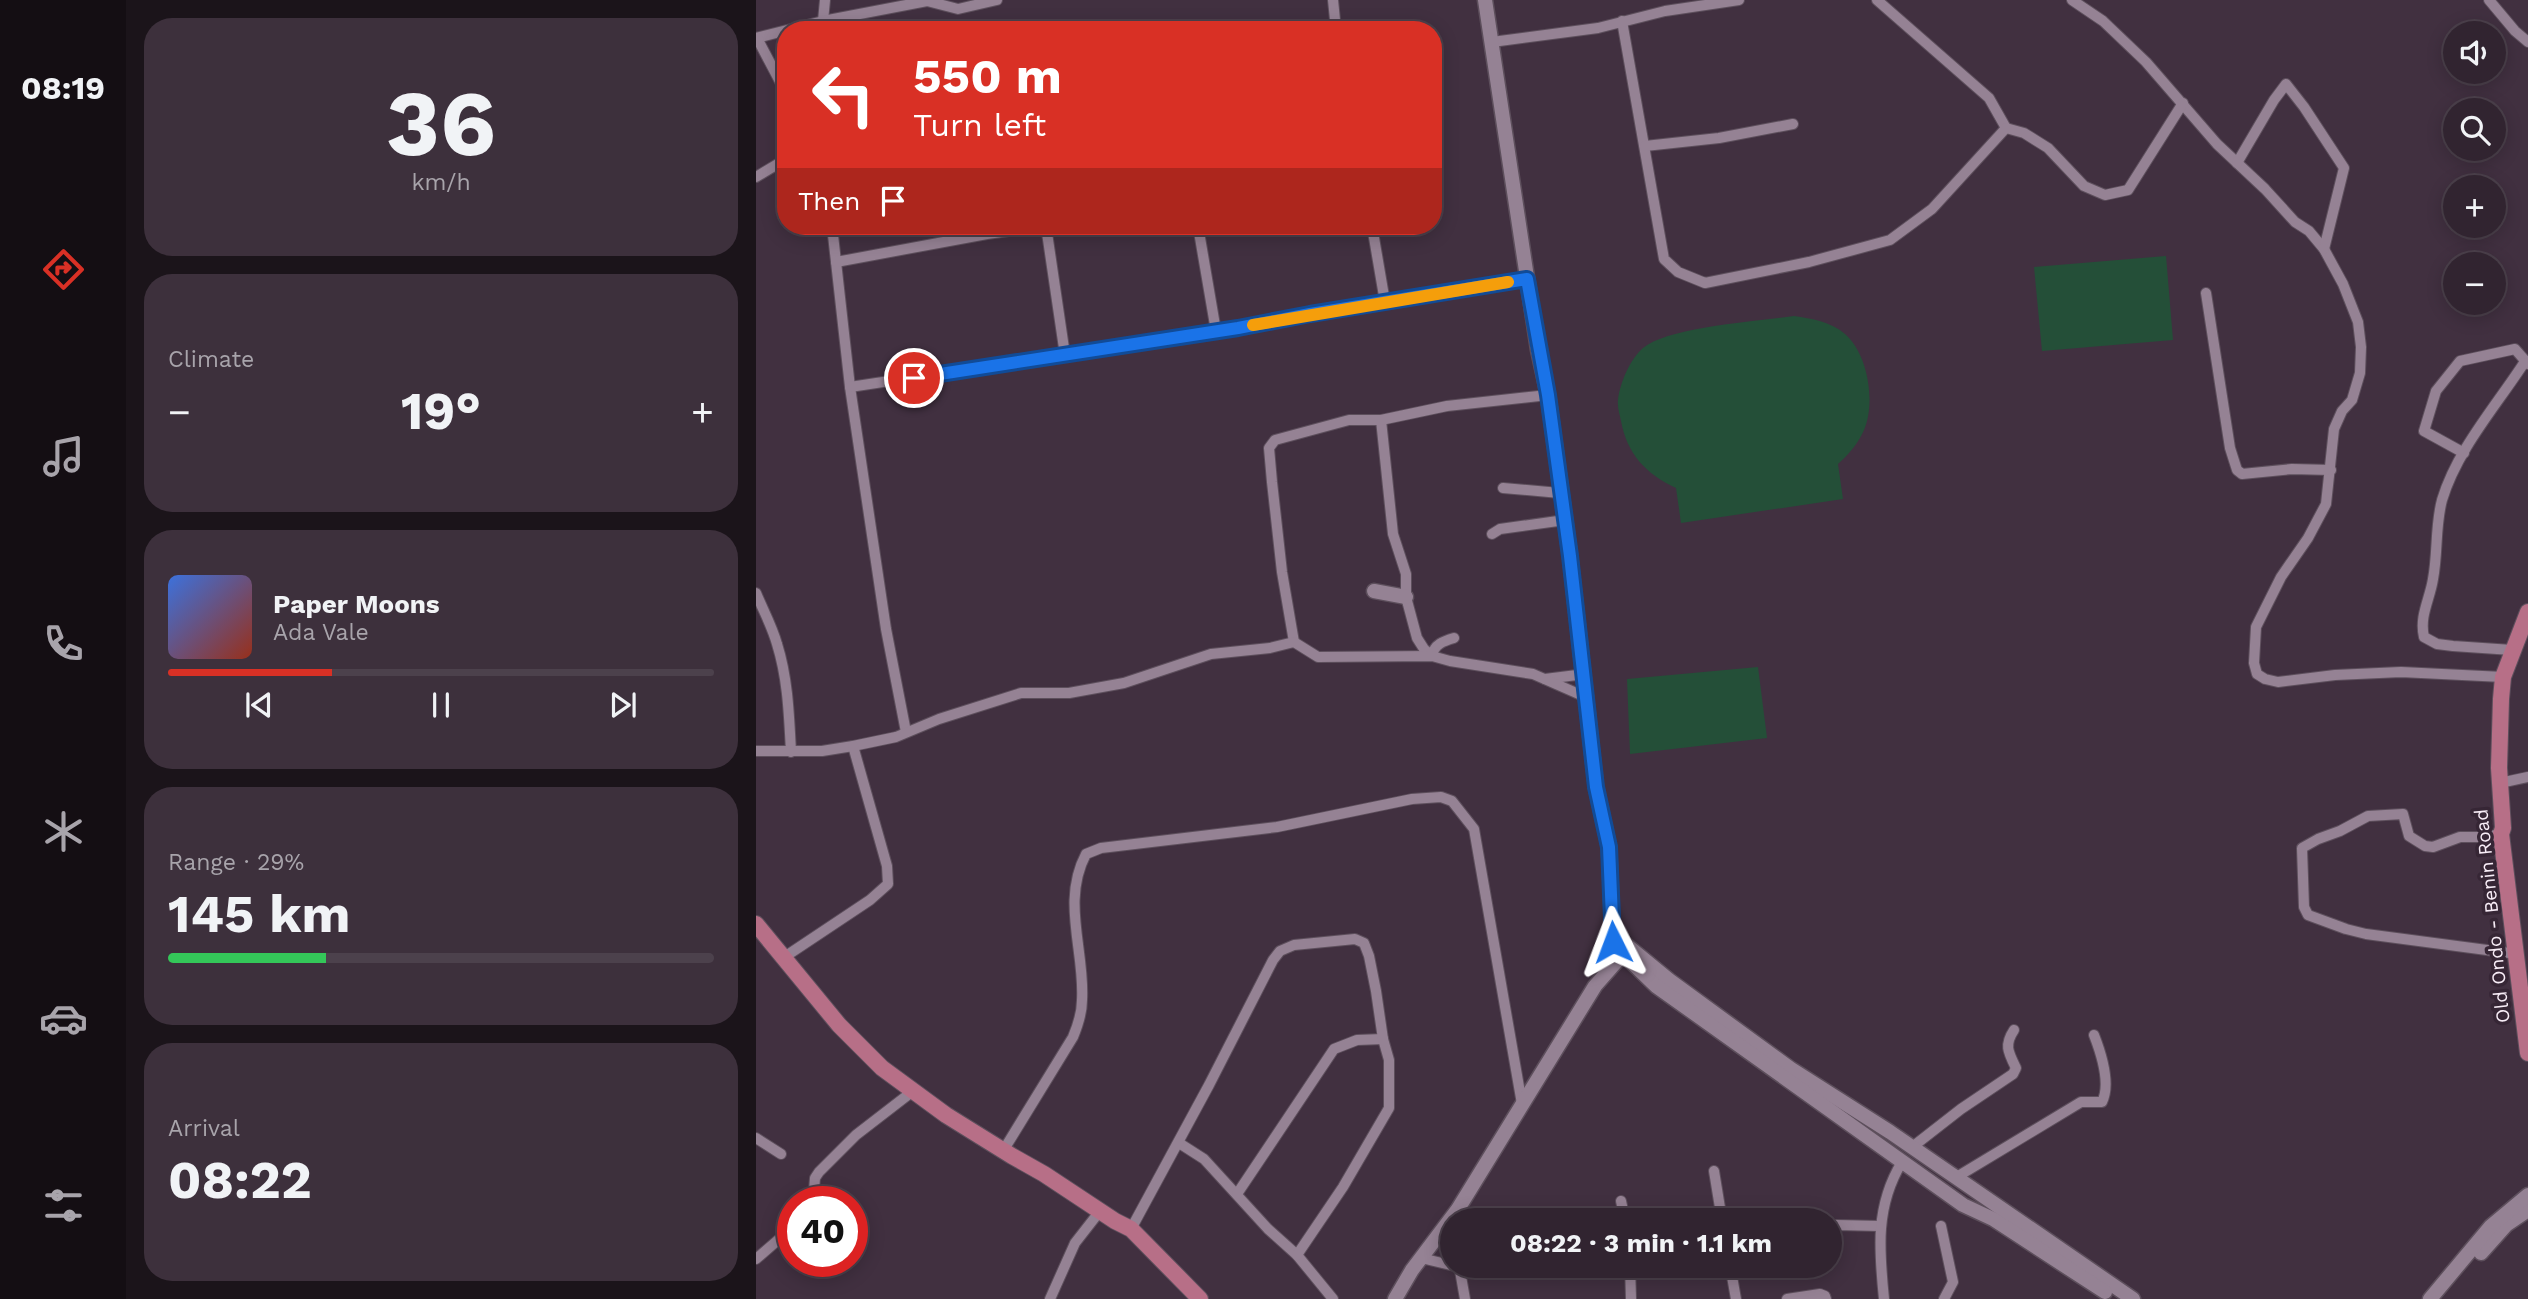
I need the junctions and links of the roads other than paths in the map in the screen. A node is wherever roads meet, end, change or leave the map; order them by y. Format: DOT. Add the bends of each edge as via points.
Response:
graph roads {
  1 [pos="825,0"];
  2 [pos="997,0"];
  3 [pos="1332,0"];
  4 [pos="1485,0"];
  5 [pos="1739,0"];
  6 [pos="1877,0"];
  7 [pos="2071,0"];
  8 [pos="2489,0"];
  9 [pos="957,4"];
  10 [pos="823,21"];
  11 [pos="1335,21"];
  12 [pos="1622,21"];
  13 [pos="777,33"];
  14 [pos="757,38"];
  15 [pos="1492,42"];
  16 [pos="2528,42"];
  17 [pos="777,76"];
  18 [pos="2183,103"];
  19 [pos="1793,124"];
  20 [pos="2006,128"];
  21 [pos="1645,146"];
  22 [pos="2237,163"];
  23 [pos="777,164"];
  24 [pos="756,177"];
  25 [pos="833,235"];
  26 [pos="982,235"];
  27 [pos="1047,235"];
  28 [pos="1200,235"];
  29 [pos="1374,235"];
  30 [pos="2324,249"];
  31 [pos="836,262"];
  32 [pos="1527,279"];
  33 [pos="2206,293"];
  34 [pos="1385,302"];
  35 [pos="1216,331"];
  36 [pos="1065,355"];
  37 [pos="2526,364"];
  38 [pos="850,387"];
  39 [pos="1548,395"];
  40 [pos="1381,420"];
  41 [pos="2464,453"];
  42 [pos="2331,470"];
  43 [pos="1503,488"];
  44 [pos="1560,493"];
  45 [pos="1564,520"];
  46 [pos="1492,534"];
  47 [pos="1374,591"];
  48 [pos="756,593"];
  49 [pos="1406,597"];
  50 [pos="2528,612"];
  51 [pos="1454,638"];
  52 [pos="1294,642"];
  53 [pos="2512,650"];
  54 [pos="1432,656"];
  55 [pos="1585,674"];
  56 [pos="2503,677"];
  57 [pos="1544,679"];
  58 [pos="1587,700"];
  59 [pos="906,732"];
  60 [pos="853,746"];
  61 [pos="756,751"];
  62 [pos="791,752"];
  63 [pos="2528,777"];
  64 [pos="2500,783"];
  65 [pos="2501,834"];
  66 [pos="756,924"];
  67 [pos="1618,949"];
  68 [pos="2516,954"];
  69 [pos="783,958"];
  70 [pos="2014,1030"];
  71 [pos="2094,1035"];
  72 [pos="1382,1039"];
  73 [pos="2528,1054"];
  74 [pos="912,1091"];
  75 [pos="1522,1104"];
  76 [pos="756,1138"];
  77 [pos="1179,1143"];
  78 [pos="1911,1148"];
  79 [pos="1003,1151"];
  80 [pos="781,1154"];
  81 [pos="1902,1162"];
  82 [pos="1714,1171"];
  83 [pos="1955,1178"];
  84 [pos="814,1186"];
  85 [pos="1237,1194"];
  86 [pos="2528,1195"];
  87 [pos="1462,1199"];
  88 [pos="1621,1201"];
  89 [pos="1462,1208"];
  90 [pos="1622,1208"];
  91 [pos="1720,1208"];
  92 [pos="2528,1210"];
  93 [pos="1100,1211"];
  94 [pos="1842,1225"];
  95 [pos="1880,1226"];
  96 [pos="1941,1226"];
  97 [pos="1131,1229"];
  98 [pos="777,1241"];
  99 [pos="1297,1255"];
  100 [pos="1421,1258"];
  101 [pos="756,1259"];
  102 [pos="1440,1262"];
  103 [pos="1461,1278"];
  104 [pos="1631,1278"];
  105 [pos="1732,1278"];
  106 [pos="1050,1299"];
  107 [pos="1200,1299"];
  108 [pos="1333,1299"];
  109 [pos="1395,1299"];
  110 [pos="1465,1299"];
  111 [pos="1632,1299"];
  112 [pos="1736,1299"];
  113 [pos="1787,1299"];
  114 [pos="1826,1299"];
  115 [pos="1884,1299"];
  116 [pos="1944,1299"];
  117 [pos="2115,1299"];
  118 [pos="2133,1299"];
  119 [pos="2430,1299"];
  120 [pos="2441,1299"];
  1 -- 10 [label="street"];
  2 -- 9 [label="street"];
  3 -- 11 [label="street"];
  4 -- 15 [label="street"];
  5 -- 12 [label="street"];
  6 -- 20 [label="street" via="1989,98"];
  7 -- 18 [label="street" via="2103,21"];
  8 -- 16 [label="street"];
  9 -- 10 [label="street" via="927,1"];
  12 -- 15 [label="street"];
  12 -- 21 [label="street"];
  13 -- 14 [label="street"];
  14 -- 17 [label="street"];
  15 -- 32 [label="street"];
  18 -- 20 [label="street" via="2127,190 2105,195 2084,186 2048,148"];
  18 -- 22 [label="street"];
  19 -- 21 [label="street"];
  20 -- 21 [label="street" via="1932,209 1890,240 1705,283 1678,272 1664,259"];
  22 -- 30 [label="street"];
  22 -- 30 [label="street" via="2286,84 2344,168"];
  23 -- 24 [label="street"];
  25 -- 31 [label="street"];
  26 -- 31 [label="street"];
  27 -- 36 [label="street"];
  28 -- 35 [label="street"];
  29 -- 34 [label="street"];
  30 -- 42 [label="street" via="2358,322 2361,347 2355,391 2334,429"];
  31 -- 38 [label="street"];
  32 -- 34 [label="street"];
  32 -- 39 [label="street"];
  33 -- 42 [label="street" via="2237,470 2242,474"];
  34 -- 35 [label="street"];
  35 -- 36 [label="street"];
  36 -- 38 [label="street"];
  37 -- 41 [label="street"];
  37 -- 41 [label="street" via="2515,349 2460,361 2436,391 2424,431"];
  38 -- 59 [label="street"];
  39 -- 40 [label="street" via="1447,405"];
  39 -- 44 [label="street"];
  40 -- 49 [label="street" via="1393,534 1406,574"];
  40 -- 52 [label="street" via="1349,421 1275,440 1269,448"];
  41 -- 53 [label="street" via="2442,500 2435,570 2422,629 2424,636 2437,644"];
  42 -- 56 [label="street" via="2326,504 2256,627 2256,674 2278,681 2401,672"];
  43 -- 44 [label="street"];
  44 -- 45 [label="street"];
  45 -- 46 [label="street" via="1500,528"];
  45 -- 55 [label="street"];
  47 -- 49 [label="street"];
  48 -- 62 [label="street" via="783,670"];
  49 -- 54 [label="street" via="1417,638"];
  50 -- 53 [label="main road, Old Ondo - Benin Road"];
  51 -- 54 [label="street" via="1440,643"];
  52 -- 54 [label="street" via="1318,657"];
  52 -- 59 [label="street" via="1211,654 1124,683 1069,693 1021,693"];
  53 -- 56 [label="main road, Old Ondo - Benin Road"];
  54 -- 57 [label="street"];
  55 -- 57 [label="street"];
  55 -- 58 [label="street"];
  56 -- 64 [label="main road, Old Ondo - Benin Road"];
  57 -- 58 [label="street"];
  58 -- 67 [label="street" via="1596,787 1609,847"];
  59 -- 60 [label="street"];
  60 -- 62 [label="street"];
  60 -- 69 [label="street" via="888,884"];
  61 -- 62 [label="street"];
  63 -- 64 [label="street"];
  64 -- 65 [label="main road, Old Ondo - Benin Road"];
  65 -- 68 [label="main road, Old Ondo - Benin Road"];
  65 -- 68 [label="street" via="2425,846 2409,836 2403,814 2368,816 2302,848 2304,907 2308,915 2366,934"];
  66 -- 69 [label="main road"];
  67 -- 75 [label="street" via="1612,969 1595,986"];
  67 -- 78 [label="street"];
  67 -- 81 [label="street" via="1656,986"];
  68 -- 73 [label="main road, Old Ondo - Benin Road"];
  69 -- 74 [label="main road" via="864,1052"];
  70 -- 78 [label="street" via="2006,1049 2015,1068 2013,1074"];
  71 -- 83 [label="street" via="2102,1063 2102,1102 2081,1102"];
  72 -- 77 [label="street" via="1364,943 1355,939 1285,948 1262,978"];
  72 -- 85 [label="street" via="1357,1040 1334,1049"];
  72 -- 99 [label="street" via="1389,1060 1389,1108"];
  74 -- 79 [label="main road"];
  74 -- 84 [label="street" via="856,1135 819,1172"];
  75 -- 79 [label="street" via="1474,829 1452,802 1441,797 1412,799 1277,827 1101,848 1086,855 1078,870 1074,900 1082,990 1078,1024"];
  75 -- 87 [label="street"];
  76 -- 80 [label="street"];
  77 -- 85 [label="street" via="1204,1159"];
  77 -- 97 [label="street"];
  78 -- 83 [label="street"];
  79 -- 93 [label="main road"];
  81 -- 95 [label="street" via="1889,1183"];
  81 -- 117 [label="street"];
  82 -- 91 [label="street"];
  83 -- 118 [label="street"];
  85 -- 99 [label="street"];
  86 -- 119 [label="street" via="2491,1226"];
  87 -- 89 [label="street"];
  87 -- 100 [label="street"];
  88 -- 90 [label="street"];
  92 -- 120 [label="street" via="2506,1225"];
  93 -- 97 [label="main road"];
  93 -- 106 [label="street" via="1074,1243"];
  94 -- 95 [label="street"];
  95 -- 115 [label="street"];
  96 -- 116 [label="street" via="1953,1282"];
  97 -- 107 [label="main road"];
  98 -- 101 [label="street"];
  99 -- 108 [label="street"];
  100 -- 102 [label="street"];
  100 -- 109 [label="street"];
  103 -- 110 [label="street"];
  104 -- 111 [label="street"];
  105 -- 112 [label="street"];
  113 -- 114 [label="street" via="1820,1294"];
}
